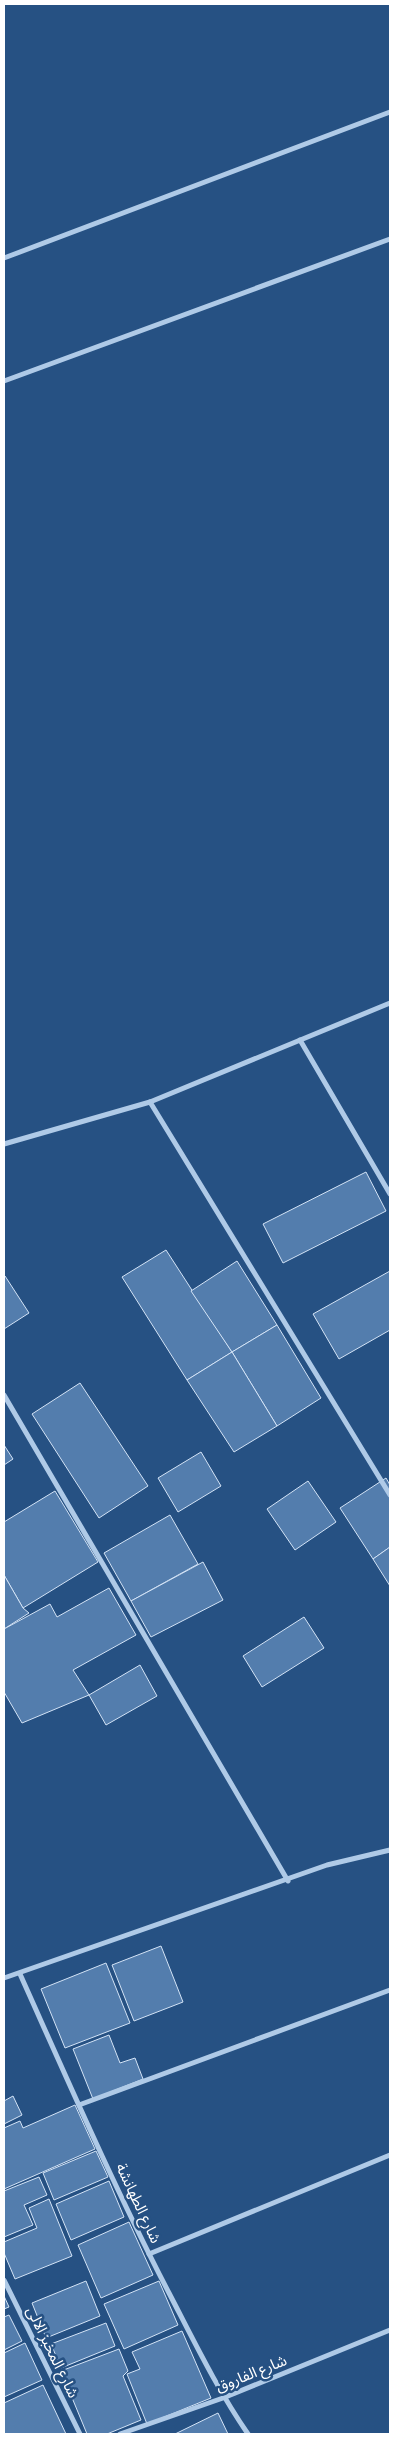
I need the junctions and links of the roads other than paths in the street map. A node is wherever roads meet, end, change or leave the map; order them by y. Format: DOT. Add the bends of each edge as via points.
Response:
graph roads {
  1 [pos="390,112"];
  2 [pos="390,239"];
  3 [pos="4,258"];
  4 [pos="4,381"];
  5 [pos="390,1002"];
  6 [pos="300,1040"];
  7 [pos="150,1102"];
  8 [pos="4,1144"];
  9 [pos="390,1194"];
  10 [pos="4,1395"];
  11 [pos="390,1495"];
  12 [pos="390,1850"];
  13 [pos="288,1881"];
  14 [pos="20,1974"];
  15 [pos="4,1978"];
  16 [pos="390,1990"];
  17 [pos="79,2105"];
  18 [pos="390,2155"];
  19 [pos="149,2254"];
  20 [pos="4,2280"];
  21 [pos="390,2330"];
  22 [pos="223,2398"];
  23 [pos="80,2434"];
  24 [pos="120,2434"];
  25 [pos="248,2434"];
  1 -- 3 [label="street"];
  2 -- 4 [label="street"];
  5 -- 6 [label="street"];
  6 -- 7 [label="street"];
  6 -- 9 [label="street"];
  7 -- 8 [label="street"];
  7 -- 11 [label="street"];
  10 -- 13 [label="street"];
  12 -- 13 [label="street" via="327,1865"];
  13 -- 14 [label="street"];
  14 -- 15 [label="street"];
  14 -- 17 [label="street, شارع الطهانشة"];
  16 -- 17 [label="street"];
  17 -- 19 [label="street, شارع الطهانشة"];
  18 -- 19 [label="street"];
  19 -- 22 [label="street, شارع الطهانشة"];
  20 -- 23 [label="street, شارع المخبز الالى"];
  21 -- 22 [label="street, شارع الفاروق"];
  22 -- 24 [label="street, شارع الفاروق"];
  22 -- 25 [label="street, شارع الطهانشة"];
}
